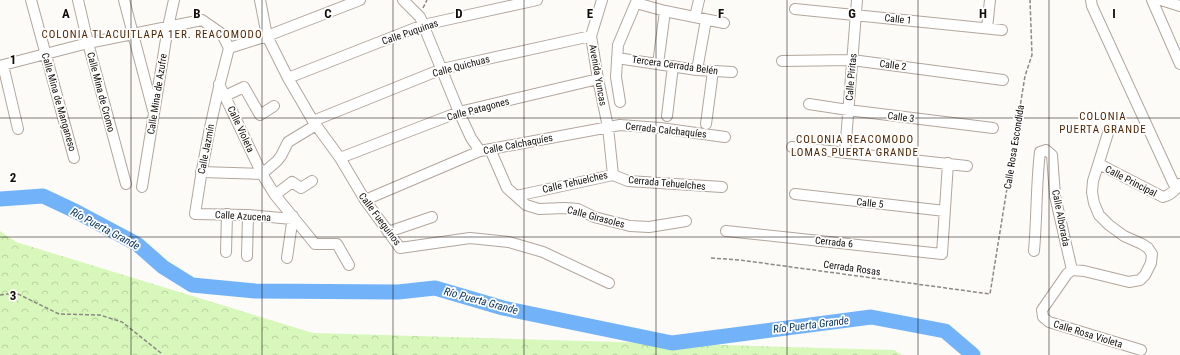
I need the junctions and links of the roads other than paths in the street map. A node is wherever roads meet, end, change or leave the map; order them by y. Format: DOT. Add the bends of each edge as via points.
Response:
graph roads {
  1 [pos="31,0"];
  2 [pos="78,0"];
  3 [pos="124,0"];
  4 [pos="174,0"];
  5 [pos="260,0"];
  6 [pos="360,0"];
  7 [pos="403,0"];
  8 [pos="537,0"];
  9 [pos="602,0"];
  10 [pos="699,0"];
  11 [pos="857,0"];
  12 [pos="990,0"];
  13 [pos="1091,0"];
  14 [pos="1152,0"];
  15 [pos="1162,0"];
  16 [pos="637,2"];
  17 [pos="491,5"];
  18 [pos="1180,6"];
  19 [pos="794,9"];
  20 [pos="665,11"];
  21 [pos="856,14"];
  22 [pos="695,17"];
  23 [pos="706,20"];
  24 [pos="724,23"];
  25 [pos="423,25"];
  26 [pos="168,27"];
  27 [pos="987,28"];
  28 [pos="1002,30"];
  29 [pos="133,34"];
  30 [pos="267,36"];
  31 [pos="591,36"];
  32 [pos="88,43"];
  33 [pos="229,48"];
  34 [pos="45,54"];
  35 [pos="617,58"];
  36 [pos="852,60"];
  37 [pos="782,61"];
  38 [pos="1180,63"];
  39 [pos="658,64"];
  40 [pos="673,66"];
  41 [pos="442,69"];
  42 [pos="697,70"];
  43 [pos="713,72"];
  44 [pos="732,72"];
  45 [pos="288,78"];
  46 [pos="598,79"];
  47 [pos="1003,80"];
  48 [pos="219,84"];
  49 [pos="225,96"];
  50 [pos="620,102"];
  51 [pos="810,104"];
  52 [pos="274,106"];
  53 [pos="848,110"];
  54 [pos="459,112"];
  55 [pos="154,114"];
  56 [pos="667,116"];
  57 [pos="314,123"];
  58 [pos="706,124"];
  59 [pos="608,127"];
  60 [pos="993,128"];
  61 [pos="18,129"];
  62 [pos="1109,130"];
  63 [pos="725,137"];
  64 [pos="792,147"];
  65 [pos="485,150"];
  66 [pos="845,153"];
  67 [pos="74,158"];
  68 [pos="340,158"];
  69 [pos="948,163"];
  70 [pos="1099,164"];
  71 [pos="967,166"];
  72 [pos="201,172"];
  73 [pos="262,174"];
  74 [pos="612,175"];
  75 [pos="312,181"];
  76 [pos="126,184"];
  77 [pos="1178,186"];
  78 [pos="722,187"];
  79 [pos="142,188"];
  80 [pos="795,194"];
  81 [pos="275,195"];
  82 [pos="516,196"];
  83 [pos="365,200"];
  84 [pos="945,211"];
  85 [pos="195,214"];
  86 [pos="227,214"];
  87 [pos="248,215"];
  88 [pos="292,217"];
  89 [pos="432,217"];
  90 [pos="686,221"];
  91 [pos="726,231"];
  92 [pos="388,232"];
  93 [pos="1034,251"];
  94 [pos="226,252"];
  95 [pos="247,256"];
  96 [pos="287,258"];
  97 [pos="349,265"];
  98 [pos="1072,270"];
  99 [pos="609,283"];
  100 [pos="1141,350"];
  1 -- 34 [label="street, Calle Mina de Manganeso"];
  2 -- 32 [label="street, Calle Mina de Cromo"];
  3 -- 29 [label="street"];
  4 -- 26 [label="street, Calle Mina de Azufre"];
  5 -- 30 [label="street, Calle Fueguinos"];
  6 -- 30 [label="street"];
  7 -- 25 [label="street, Calle Girasoles" via="420,17"];
  8 -- 17 [label="street, Calle Puquinas"];
  9 -- 31 [label="street, Avenida Yuncas"];
  10 -- 22 [label="street"];
  11 -- 21 [label="street, Calle Piritas"];
  12 -- 27 [label="street"];
  13 -- 77 [label="street"];
  14 -- 38 [label="street"];
  15 -- 18 [label="street"];
  16 -- 20 [label="street"];
  16 -- 35 [label="street" via="618,45"];
  17 -- 25 [label="street, Calle Puquinas"];
  19 -- 21 [label="street, Calle 1"];
  20 -- 22 [label="street"];
  20 -- 39 [label="street"];
  21 -- 27 [label="street, Calle 1"];
  21 -- 36 [label="street, Calle Piritas"];
  22 -- 23 [label="street"];
  23 -- 24 [label="street"];
  23 -- 42 [label="street"];
  25 -- 41 [label="street, Calle Girasoles"];
  25 -- 45 [label="street, Calle Puquinas"];
  26 -- 29 [label="street"];
  26 -- 33 [label="street" via="202,20 222,34"];
  26 -- 55 [label="street, Calle Mina de Azufre"];
  27 -- 28 [label="street, Calle 1"];
  29 -- 32 [label="street"];
  29 -- 55 [label="street"];
  30 -- 33 [label="street"];
  30 -- 45 [label="street, Calle Fueguinos"];
  31 -- 41 [label="street, Calle Quichuas"];
  31 -- 46 [label="street, Avenida Yuncas"];
  32 -- 34 [label="street"];
  32 -- 76 [label="street, Calle Mina de Cromo"];
  33 -- 48 [label="street, Calle Jazmín"];
  34 -- 61 [label="street" via="3,65"];
  34 -- 67 [label="street, Calle Mina de Manganeso"];
  35 -- 39 [label="street, Tercera Cerrada Belén"];
  35 -- 50 [label="street" via="616,77"];
  36 -- 37 [label="street, Calle 2"];
  36 -- 47 [label="street, Calle 2"];
  36 -- 53 [label="street, Calle Piritas"];
  39 -- 40 [label="street, Tercera Cerrada Belén"];
  40 -- 42 [label="street, Tercera Cerrada Belén"];
  40 -- 56 [label="street"];
  41 -- 54 [label="street, Calle Girasoles"];
  41 -- 57 [label="street, Calle Quichuas"];
  42 -- 43 [label="street, Tercera Cerrada Belén"];
  43 -- 44 [label="street, Tercera Cerrada Belén"];
  43 -- 58 [label="street"];
  45 -- 57 [label="street, Calle Fueguinos"];
  46 -- 54 [label="street, Calle Patagones"];
  46 -- 59 [label="street, Avenida Yuncas"];
  48 -- 49 [label="street, Calle Violeta"];
  48 -- 72 [label="street, Calle Jazmín"];
  49 -- 52 [label="street" via="244,87 260,115"];
  49 -- 73 [label="street, Calle Violeta"];
  51 -- 53 [label="street, Calle 3"];
  53 -- 60 [label="street, Calle 3"];
  53 -- 66 [label="street, Calle Piritas"];
  54 -- 65 [label="street, Calle Girasoles" via="471,138"];
  54 -- 68 [label="street, Calle Patagones"];
  55 -- 79 [label="street, Calle Mina de Azufre"];
  57 -- 68 [label="street, Calle Fueguinos"];
  57 -- 73 [label="street, Calle Quichuas" via="288,142 277,161"];
  59 -- 63 [label="street, Cerrada Calchaquíes" via="640,126"];
  59 -- 65 [label="street, Calle Calchaquíes"];
  59 -- 74 [label="street, Calle Tehuelches"];
  62 -- 70 [label="street, Calle Principal"];
  64 -- 66 [label="street"];
  65 -- 82 [label="street, Calle Girasoles" via="507,188"];
  65 -- 83 [label="street, Calle Calchaquíes"];
  66 -- 69 [label="street"];
  68 -- 83 [label="street, Calle Fueguinos"];
  69 -- 71 [label="street"];
  69 -- 84 [label="street"];
  70 -- 77 [label="street, Calle Principal" via="1163,197 1169,196"];
  70 -- 98 [label="street, Calle Principal" via="1092,192 1099,215 1124,236 1148,248 1152,254 1151,263 1140,280 1129,282"];
  72 -- 73 [label="street"];
  72 -- 85 [label="street, Calle Jazmín"];
  73 -- 81 [label="street, Calle Violeta"];
  74 -- 78 [label="street, Cerrada Tehuelches" via="628,181"];
  74 -- 82 [label="street, Calle Tehuelches"];
  75 -- 81 [label="street" via="301,188 292,182"];
  80 -- 84 [label="street, Calle 5"];
  81 -- 88 [label="street, Calle Violeta"];
  82 -- 90 [label="street, Calle Girasoles" via="526,205 540,209 578,210 630,226 650,227"];
  83 -- 92 [label="street, Calle Fueguinos"];
  84 -- 91 [label="street, Cerrada 6" via="942,254"];
  85 -- 86 [label="street, Calle Azucena"];
  86 -- 87 [label="street, Calle Azucena"];
  86 -- 94 [label="street"];
  87 -- 88 [label="street, Calle Azucena"];
  87 -- 95 [label="street"];
  88 -- 96 [label="street"];
  88 -- 97 [label="street, Calle Violeta" via="315,244 337,244"];
  89 -- 92 [label="street"];
  92 -- 99 [label="street, Calle Fueguinos" via="400,248 470,238 509,242 543,252"];
  93 -- 98 [label="street, Calle Alborada" via="1038,166 1040,152 1046,150 1052,155 1056,196"];
  98 -- 100 [label="street, Calle Rosa Violeta" via="1042,310 1043,317 1049,322"];
}
